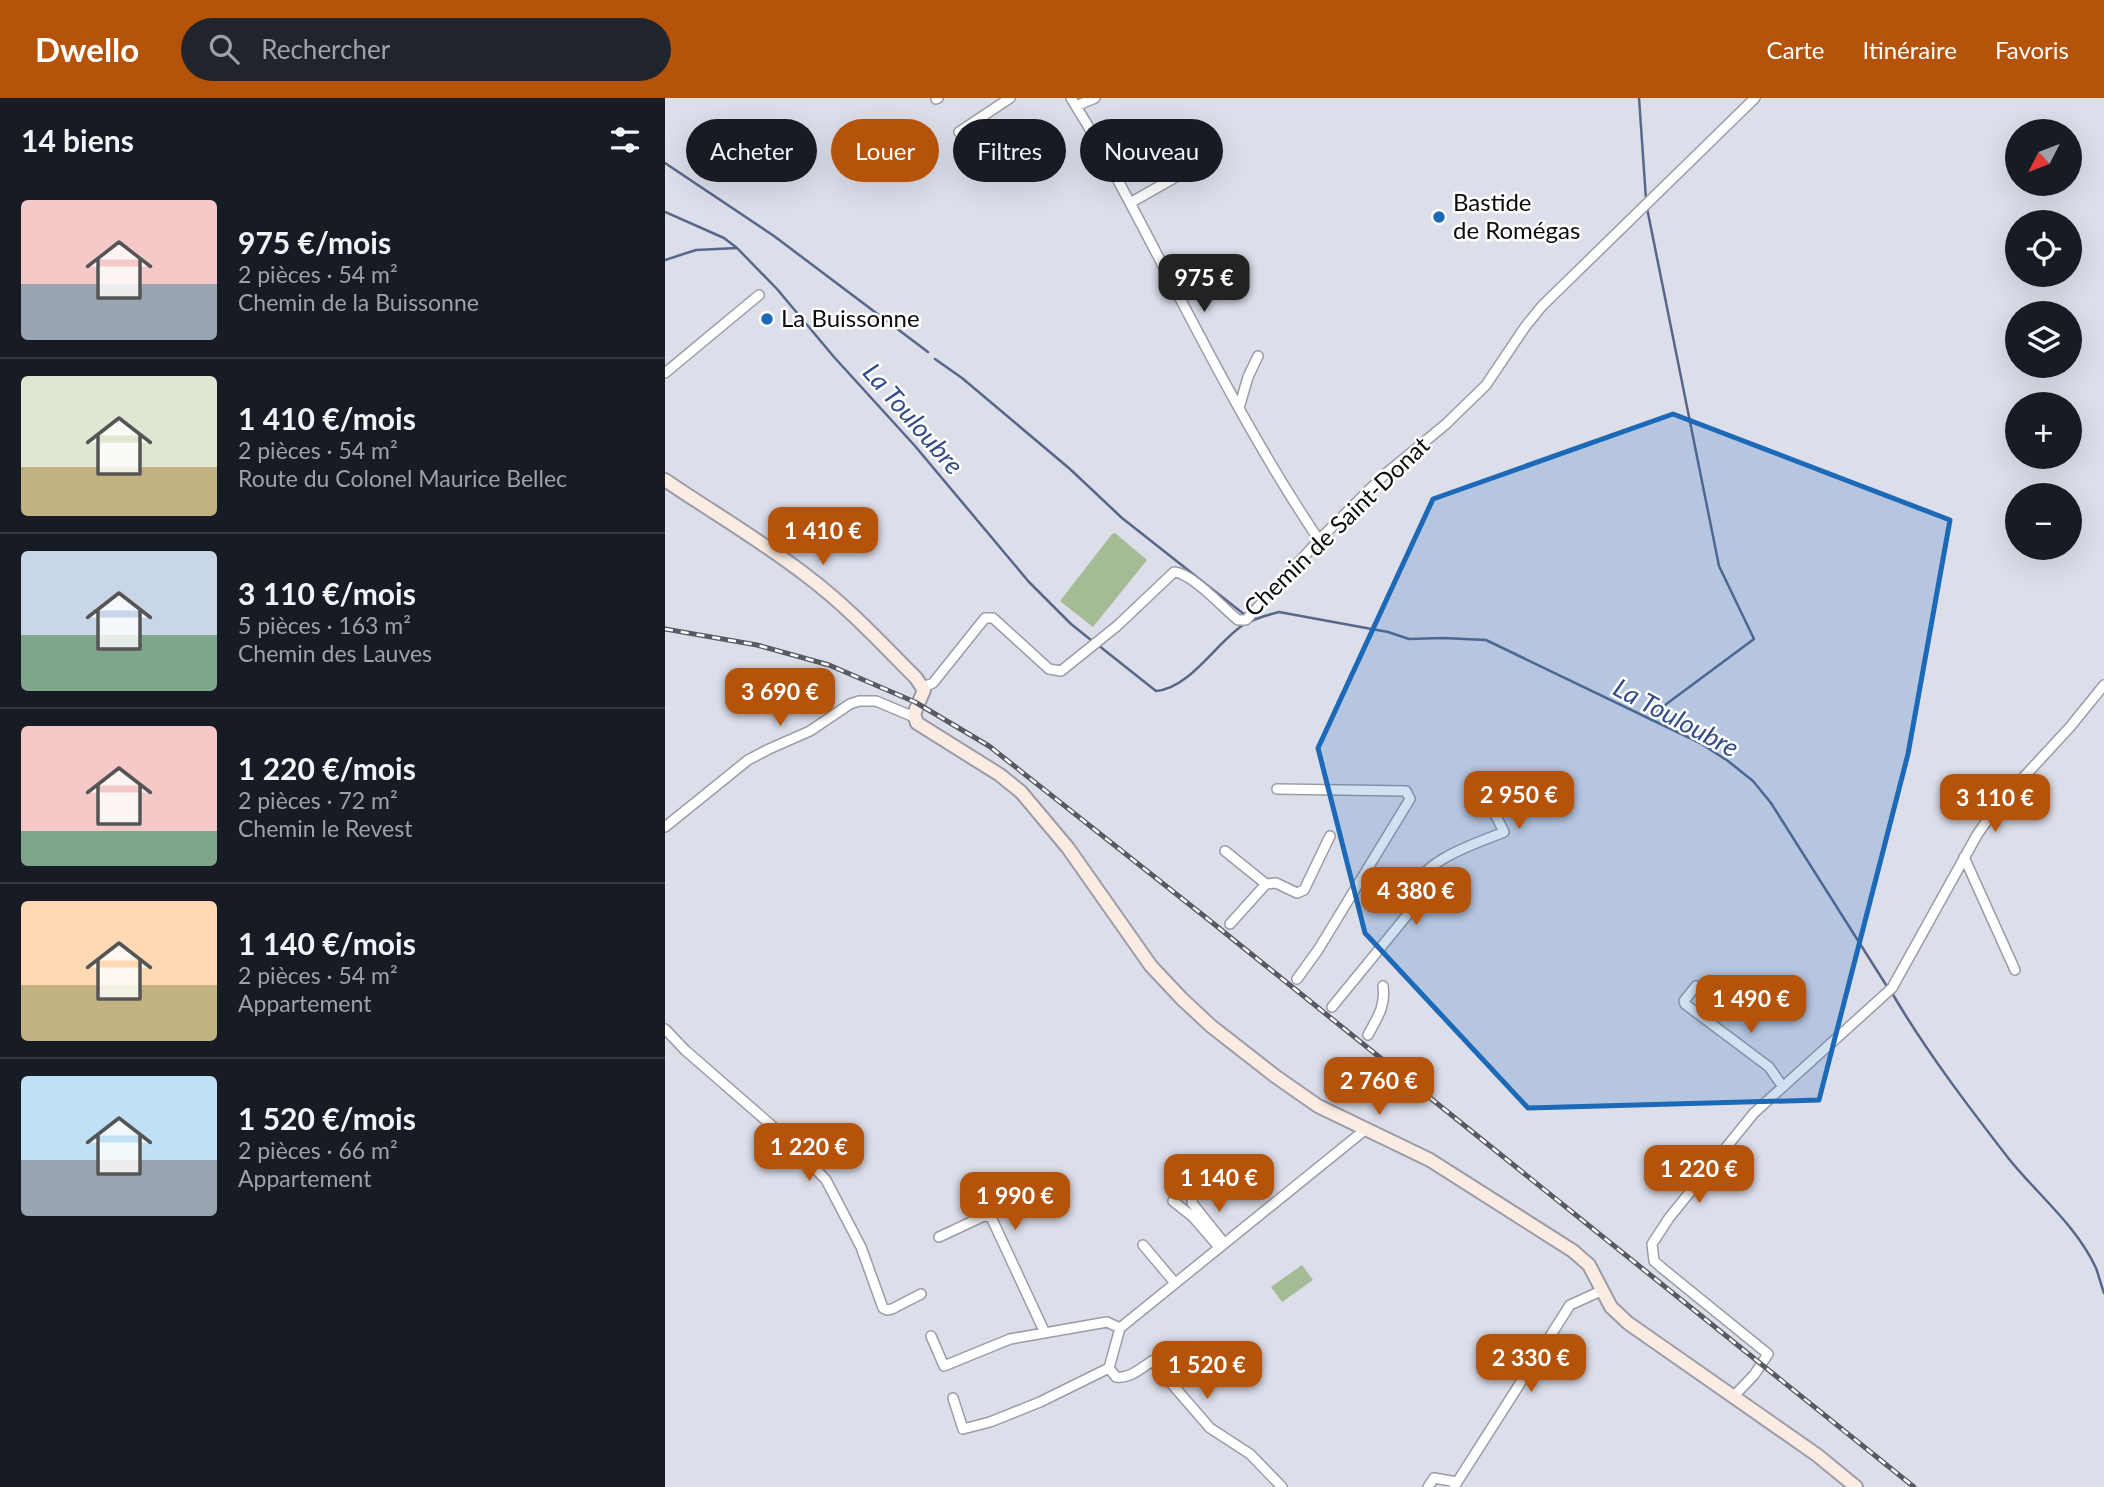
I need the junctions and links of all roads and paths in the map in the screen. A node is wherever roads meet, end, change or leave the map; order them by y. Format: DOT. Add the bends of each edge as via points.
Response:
graph roads {
  1 [pos="1010,98"];
  2 [pos="1095,98"];
  3 [pos="1755,98"];
  4 [pos="1074,102"];
  5 [pos="978,119"];
  6 [pos="1167,182"];
  7 [pos="1129,203"];
  8 [pos="759,295"];
  9 [pos="1258,356"];
  10 [pos="665,373"];
  11 [pos="1239,408"];
  12 [pos="665,480"];
  13 [pos="1319,540"];
  14 [pos="2104,685"];
  15 [pos="923,687"];
  16 [pos="914,717"];
  17 [pos="1277,789"];
  18 [pos="1490,804"];
  19 [pos="665,827"];
  20 [pos="1330,836"];
  21 [pos="1225,851"];
  22 [pos="1964,857"];
  23 [pos="1266,884"];
  24 [pos="1230,924"];
  25 [pos="2015,970"];
  26 [pos="1297,979"];
  27 [pos="1383,986"];
  28 [pos="1696,986"];
  29 [pos="1332,1007"];
  30 [pos="665,1029"];
  31 [pos="1368,1035"];
  32 [pos="1783,1087"];
  33 [pos="1366,1129"];
  34 [pos="1193,1191"];
  35 [pos="1173,1201"];
  36 [pos="939,1237"];
  37 [pos="1143,1245"];
  38 [pos="1222,1245"];
  39 [pos="1175,1283"];
  40 [pos="1601,1291"];
  41 [pos="921,1294"];
  42 [pos="1120,1328"];
  43 [pos="1045,1333"];
  44 [pos="931,1336"];
  45 [pos="1109,1368"];
  46 [pos="1733,1397"];
  47 [pos="953,1398"];
  48 [pos="1456,1485"];
  49 [pos="1282,1487"];
  50 [pos="1427,1487"];
  51 [pos="1856,1487"];
  1 -- 5 [label="street"];
  2 -- 4 [label="street"];
  3 -- 13 [label="street, Chemin de Saint-Donat" via="1542,306 1486,385"];
  4 -- 7 [label="street"];
  6 -- 7 [label="street"];
  7 -- 11 [label="street"];
  8 -- 10 [label="street"];
  9 -- 11 [label="street"];
  11 -- 13 [label="street"];
  12 -- 15 [label="main road" via="809,577"];
  13 -- 15 [label="street, Chemin de Saint-Donat" via="1246,620 1238,620 1182,572 1174,572 1061,671 1049,669 993,618 985,618 933,682"];
  14 -- 22 [label="street" via="1997,806"];
  15 -- 16 [label="main road"];
  16 -- 19 [label="street" via="876,701 850,704 801,736 748,760"];
  16 -- 33 [label="main road" via="1000,775 1027,799 1068,848 1140,952 1181,999 1303,1096"];
  17 -- 26 [label="street" via="1406,791 1410,799"];
  18 -- 29 [label="street" via="1504,832 1430,867 1414,890 1413,908"];
  20 -- 23 [label="street" via="1304,890 1297,893 1276,883"];
  21 -- 23 [label="street"];
  22 -- 25 [label="street"];
  22 -- 32 [label="street" via="1889,991"];
  23 -- 24 [label="street"];
  27 -- 31 [label="street" via="1385,998"];
  28 -- 32 [label="street" via="1685,1004 1769,1067"];
  30 -- 41 [label="street" via="826,1180 861,1247 883,1308 892,1309"];
  32 -- 46 [label="street" via="1754,1113 1652,1244 1654,1261 1768,1354"];
  33 -- 38 [label="street"];
  33 -- 40 [label="main road" via="1430,1160 1573,1251 1589,1265"];
  34 -- 38 [label="street" via="1192,1203"];
  35 -- 38 [label="street"];
  36 -- 43 [label="street" via="991,1217"];
  37 -- 39 [label="street"];
  38 -- 39 [label="street"];
  39 -- 42 [label="street"];
  40 -- 46 [label="main road" via="1628,1323"];
  40 -- 48 [label="street" via="1570,1305"];
  42 -- 43 [label="street" via="1107,1322"];
  42 -- 45 [label="street"];
  43 -- 44 [label="street" via="1010,1339 944,1366"];
  45 -- 47 [label="street" via="1040,1402 963,1429"];
  45 -- 49 [label="street" via="1121,1378 1152,1361 1210,1428 1251,1454"];
  46 -- 51 [label="main road"];
  48 -- 50 [label="street" via="1434,1478"];
}
